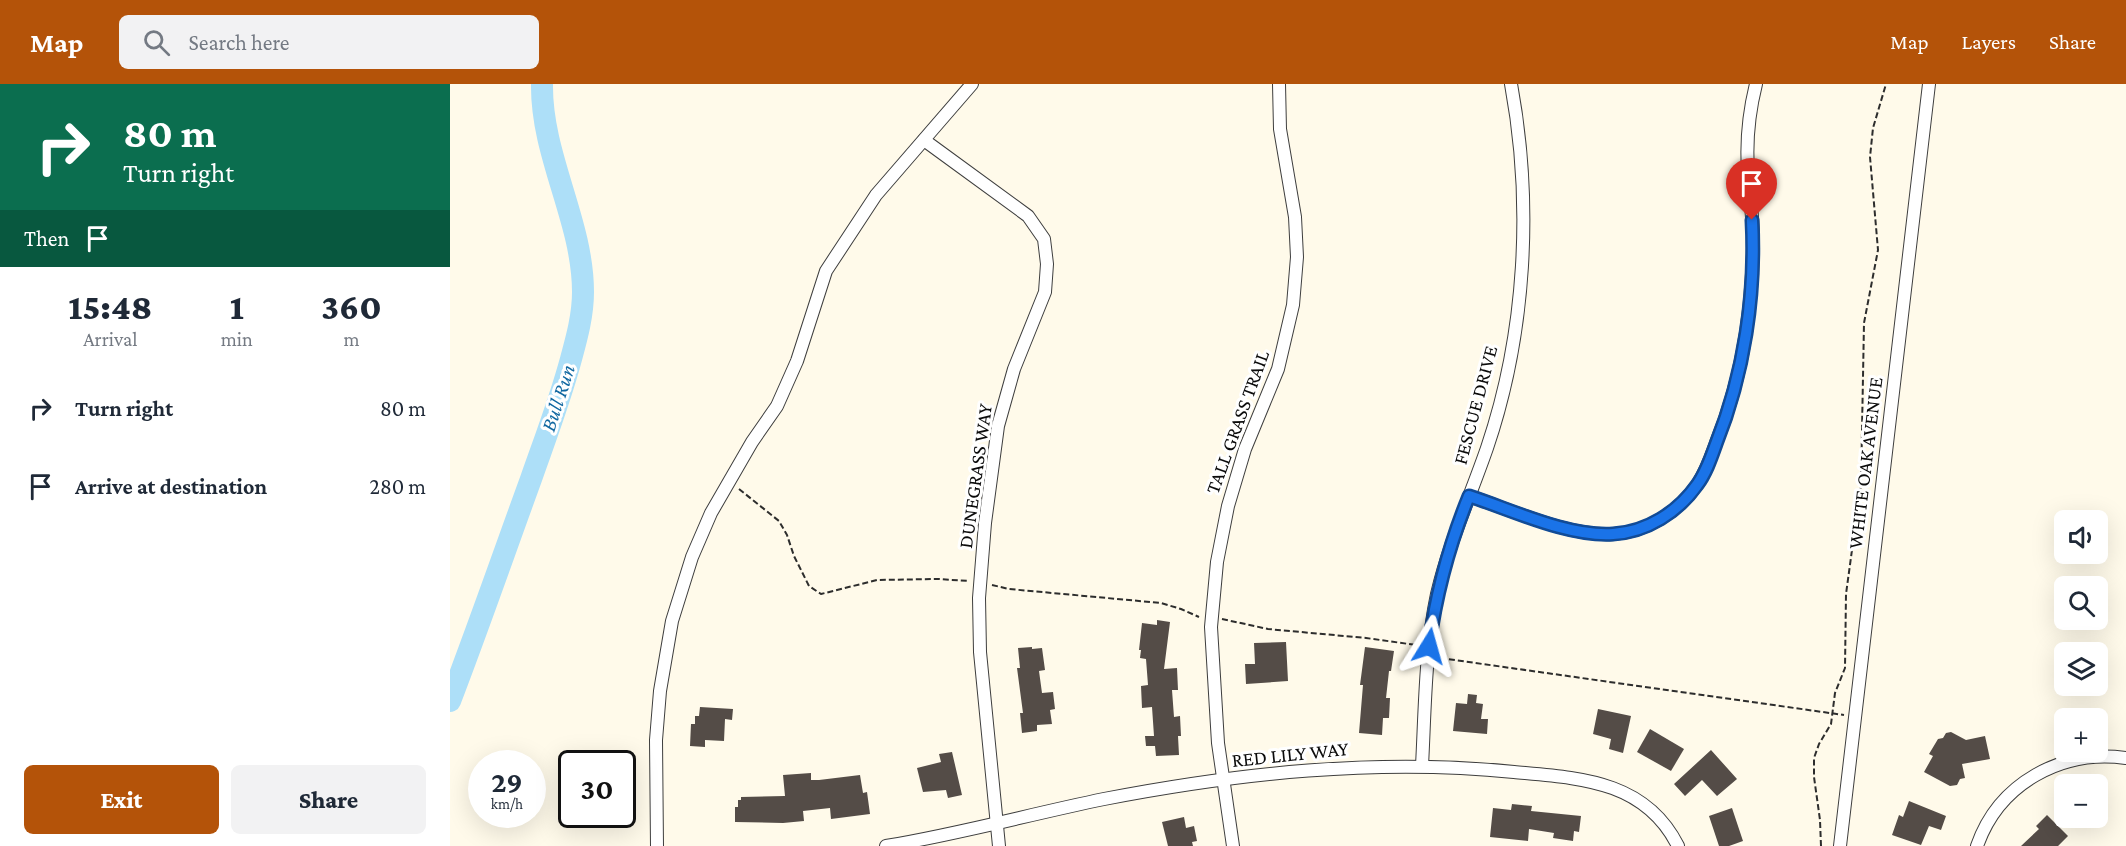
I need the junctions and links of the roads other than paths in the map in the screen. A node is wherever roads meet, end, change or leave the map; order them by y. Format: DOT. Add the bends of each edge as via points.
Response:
graph roads {
  1 [pos="972,84"];
  2 [pos="1279,84"];
  3 [pos="1511,84"];
  4 [pos="1756,84"];
  5 [pos="1929,84"];
  6 [pos="924,140"];
  7 [pos="1469,496"];
  8 [pos="2126,758"];
  9 [pos="1422,766"];
  10 [pos="1223,780"];
  11 [pos="997,823"];
  12 [pos="657,846"];
  13 [pos="886,846"];
  14 [pos="999,846"];
  15 [pos="1233,846"];
  16 [pos="1678,846"];
  17 [pos="1840,846"];
  18 [pos="1977,846"];
  1 -- 6 [label="street"];
  2 -- 10 [label="street, TALL GRASS TRAIL" via="1280,129 1295,217 1297,256 1293,305 1278,369 1245,449 1217,562 1211,618"];
  3 -- 7 [label="street, FESCUE DRIVE" via="1523,188 1521,268 1504,387"];
  4 -- 7 [label="street" via="1747,140 1753,236 1746,326 1724,423 1699,482 1663,518 1615,534 1569,530"];
  5 -- 17 [label="street, WHITE OAK AVENUE"];
  6 -- 11 [label="street, DUNEGRASS WAY" via="1028,216 1044,238 1047,264 1045,292 1014,369 998,426 985,524 980,652"];
  6 -- 12 [label="street" via="876,195 826,271 797,361 777,406 711,513 692,557 664,661 656,740"];
  7 -- 9 [label="street, FESCUE DRIVE" via="1443,570 1434,612"];
  8 -- 18 [label="street" via="2085,757 2036,774 2002,803 1987,822"];
  9 -- 10 [label="street, RED LILY WAY" via="1317,769"];
  9 -- 16 [label="street, RED LILY WAY" via="1529,773 1611,786 1654,812"];
  10 -- 11 [label="street, RED LILY WAY" via="1114,797"];
  10 -- 15 [label="street, TALL GRASS TRAIL"];
  11 -- 13 [label="street, RED LILY WAY"];
  11 -- 14 [label="street, DUNEGRASS WAY"];
}
